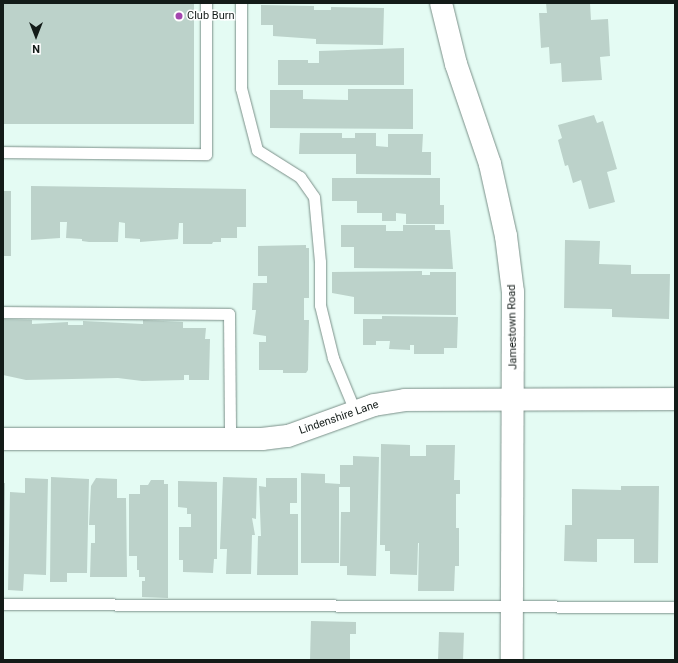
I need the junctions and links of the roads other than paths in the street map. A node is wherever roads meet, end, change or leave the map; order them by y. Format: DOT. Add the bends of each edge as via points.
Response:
graph roads {
  1 [pos="206,3"];
  2 [pos="241,3"];
  3 [pos="441,3"];
  4 [pos="3,152"];
  5 [pos="3,312"];
  6 [pos="514,399"];
  7 [pos="675,400"];
  8 [pos="356,411"];
  9 [pos="3,439"];
  10 [pos="230,439"];
  11 [pos="3,604"];
  12 [pos="512,605"];
  13 [pos="675,607"];
  14 [pos="512,660"];
  1 -- 4 [label="lane" via="206,154"];
  2 -- 8 [label="lane" via="241,88 257,150 300,177 314,197 320,262 320,305 333,358"];
  3 -- 6 [label="street, Jamestown Road" via="456,64 490,164 506,236 513,292"];
  5 -- 10 [label="lane" via="229,314"];
  6 -- 7 [label="street, Lindenshire Lane"];
  6 -- 8 [label="street, Lindenshire Lane" via="405,400"];
  6 -- 12 [label="street, Jamestown Road"];
  8 -- 10 [label="street, Lindenshire Lane" via="288,436"];
  9 -- 10 [label="street, Lindenshire Lane"];
  11 -- 12 [label="lane"];
  12 -- 13 [label="lane"];
  12 -- 14 [label="street, Jamestown Road"];
}
